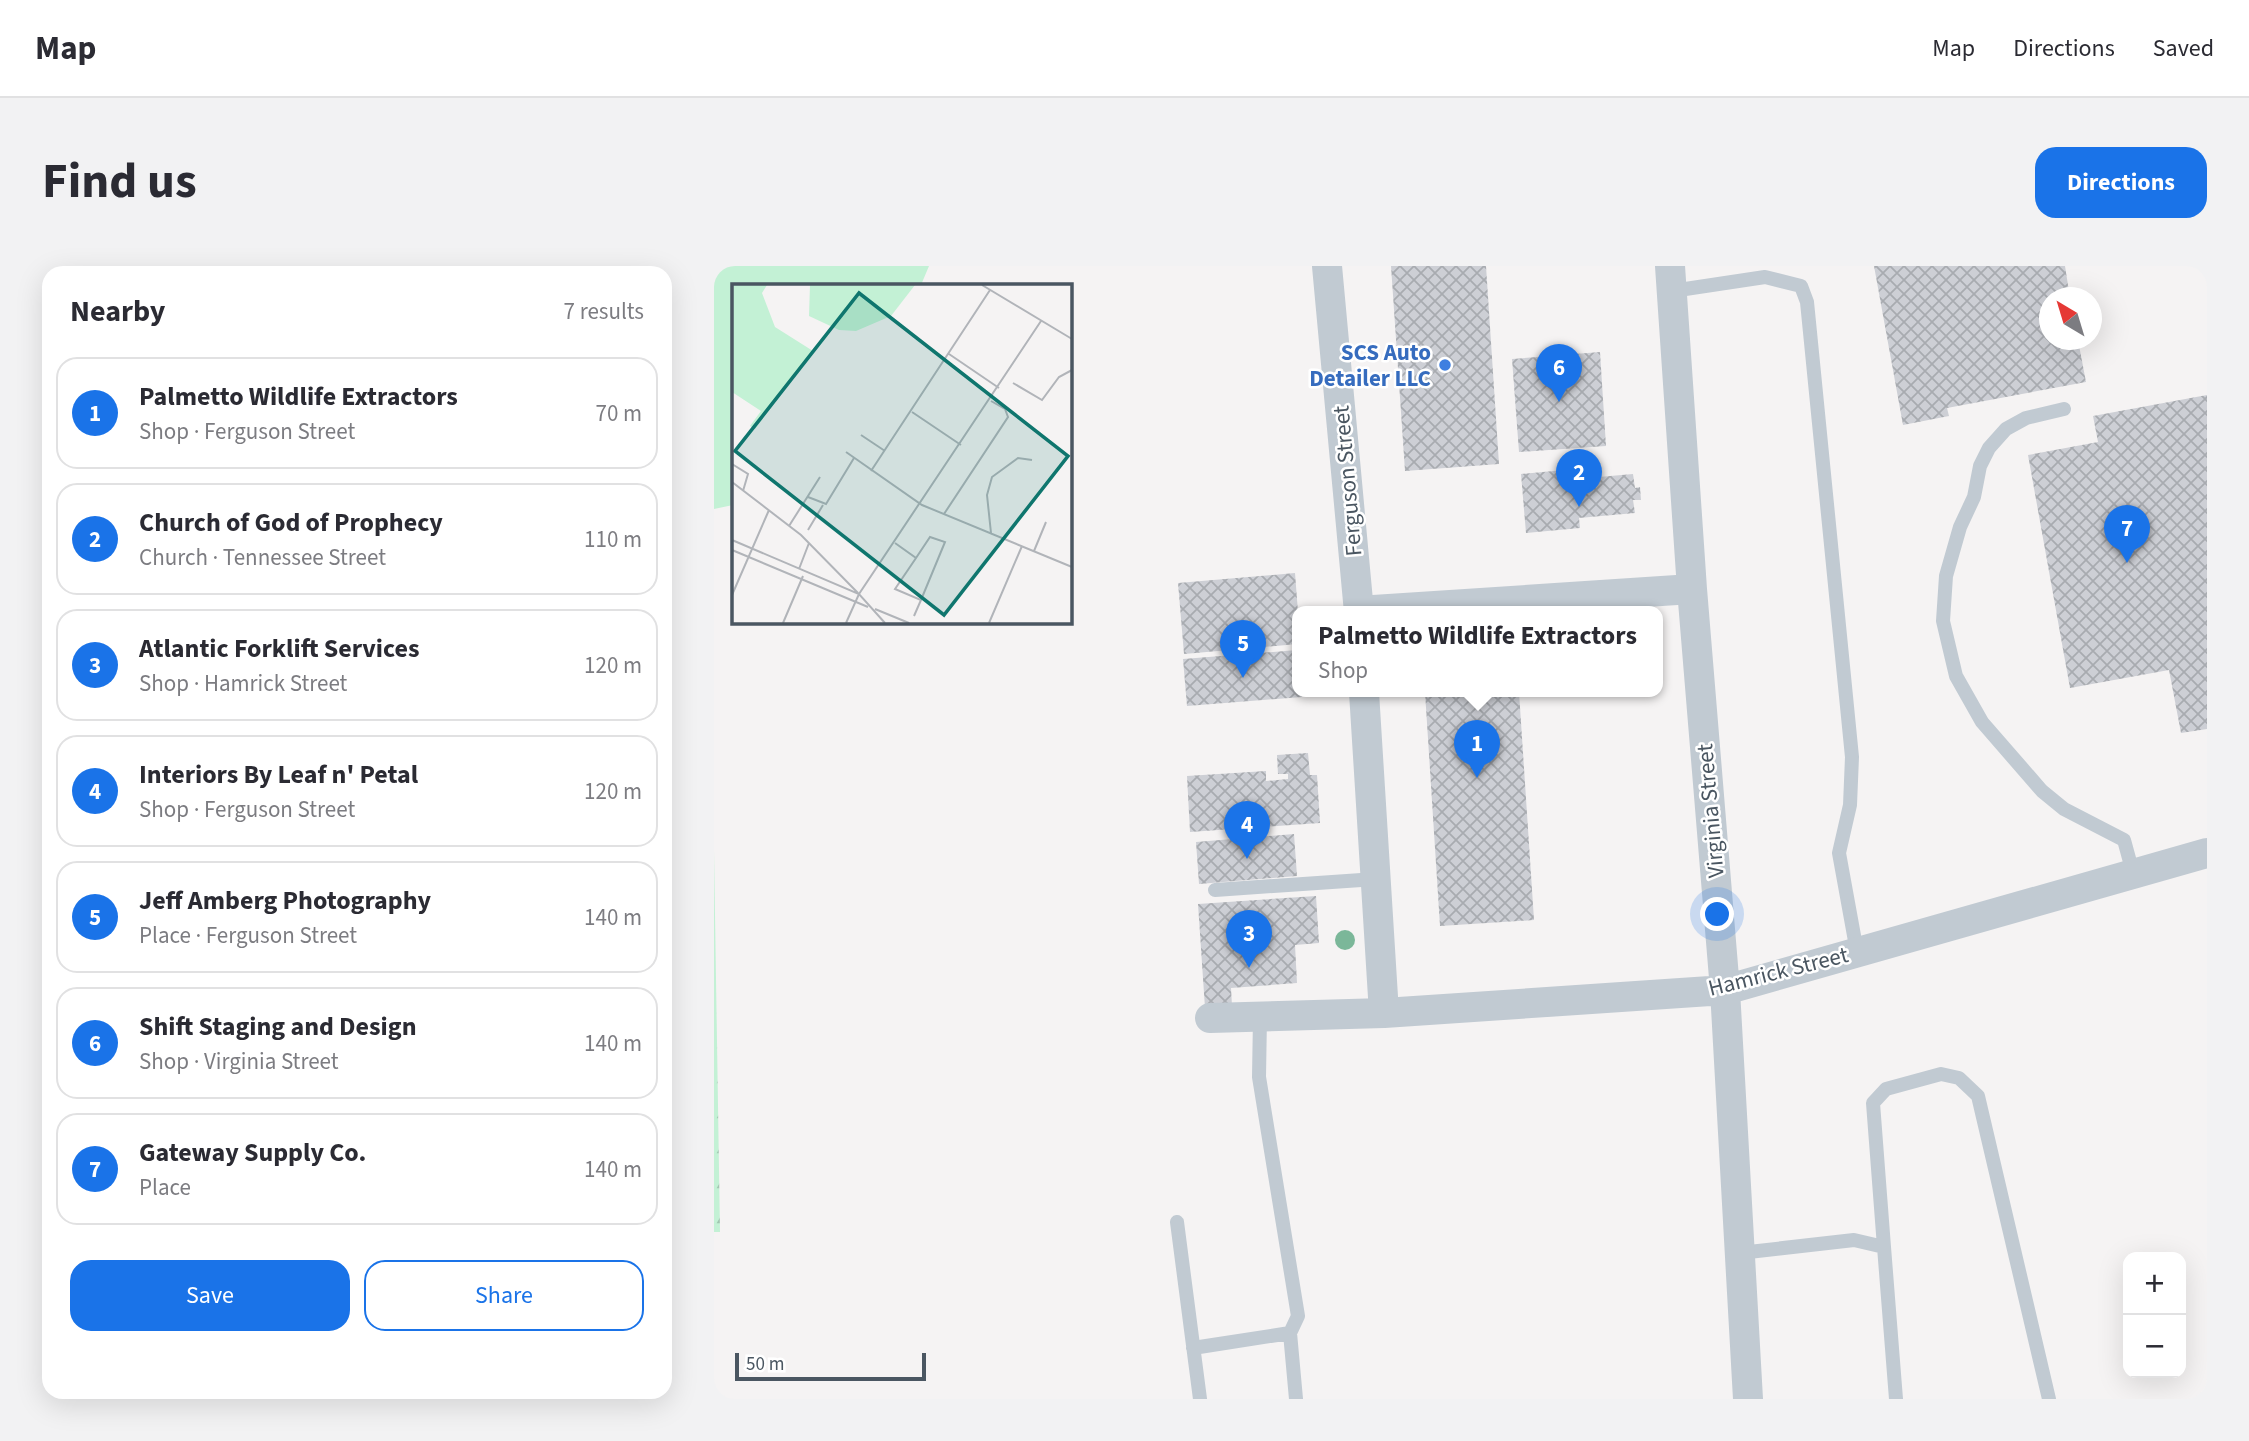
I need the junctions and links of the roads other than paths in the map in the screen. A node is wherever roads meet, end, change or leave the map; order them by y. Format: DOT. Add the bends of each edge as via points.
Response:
graph roads {
  1 [pos="1327,266"];
  2 [pos="1671,278"];
  3 [pos="2064,409"];
  4 [pos="1692,589"];
  5 [pos="1359,606"];
  6 [pos="1435,606"];
  7 [pos="1364,697"];
  8 [pos="2207,853"];
  9 [pos="2133,873"];
  10 [pos="1376,880"];
  11 [pos="1215,890"];
  12 [pos="1857,952"];
  13 [pos="1725,990"];
  14 [pos="1384,1013"];
  15 [pos="1260,1017"];
  16 [pos="1210,1018"];
  17 [pos="1177,1222"];
  18 [pos="1884,1248"];
  19 [pos="1740,1253"];
  20 [pos="1290,1333"];
  21 [pos="1193,1348"];
  22 [pos="1200,1399"];
  23 [pos="1296,1399"];
  24 [pos="1748,1399"];
  25 [pos="1896,1399"];
  26 [pos="2049,1399"];
  1 -- 5 [label="street, Ferguson Street"];
  2 -- 4 [label="street, Virginia Street"];
  2 -- 12 [label="lane" via="1765,277 1801,286 1807,302 1852,757 1850,805 1839,853"];
  3 -- 9 [label="lane" via="2026,418 2006,429 1989,449 1946,576 1943,621 1956,676 1982,722 2049,797 2124,841"];
  4 -- 6 [label="street"];
  4 -- 13 [label="street, Virginia Street"];
  7 -- 10 [label="street"];
  8 -- 9 [label="street, Hamrick Street"];
  9 -- 12 [label="street, Hamrick Street"];
  10 -- 11 [label="lane"];
  10 -- 14 [label="street"];
  12 -- 13 [label="street, Hamrick Street"];
  13 -- 14 [label="street, Hamrick Street"];
  13 -- 19 [label="street, Virginia Street"];
  14 -- 15 [label="street, Hamrick Street"];
  15 -- 16 [label="street, Hamrick Street"];
  15 -- 20 [label="lane" via="1259,1077 1298,1316"];
  17 -- 21 [label="lane"];
  18 -- 19 [label="lane" via="1854,1240"];
  18 -- 25 [label="lane"];
  18 -- 26 [label="lane" via="1873,1103 1886,1089 1941,1074 1959,1077 1978,1096"];
  19 -- 24 [label="street, Virginia Street"];
  20 -- 21 [label="lane"];
  20 -- 23 [label="lane"];
  21 -- 22 [label="lane"];
}
